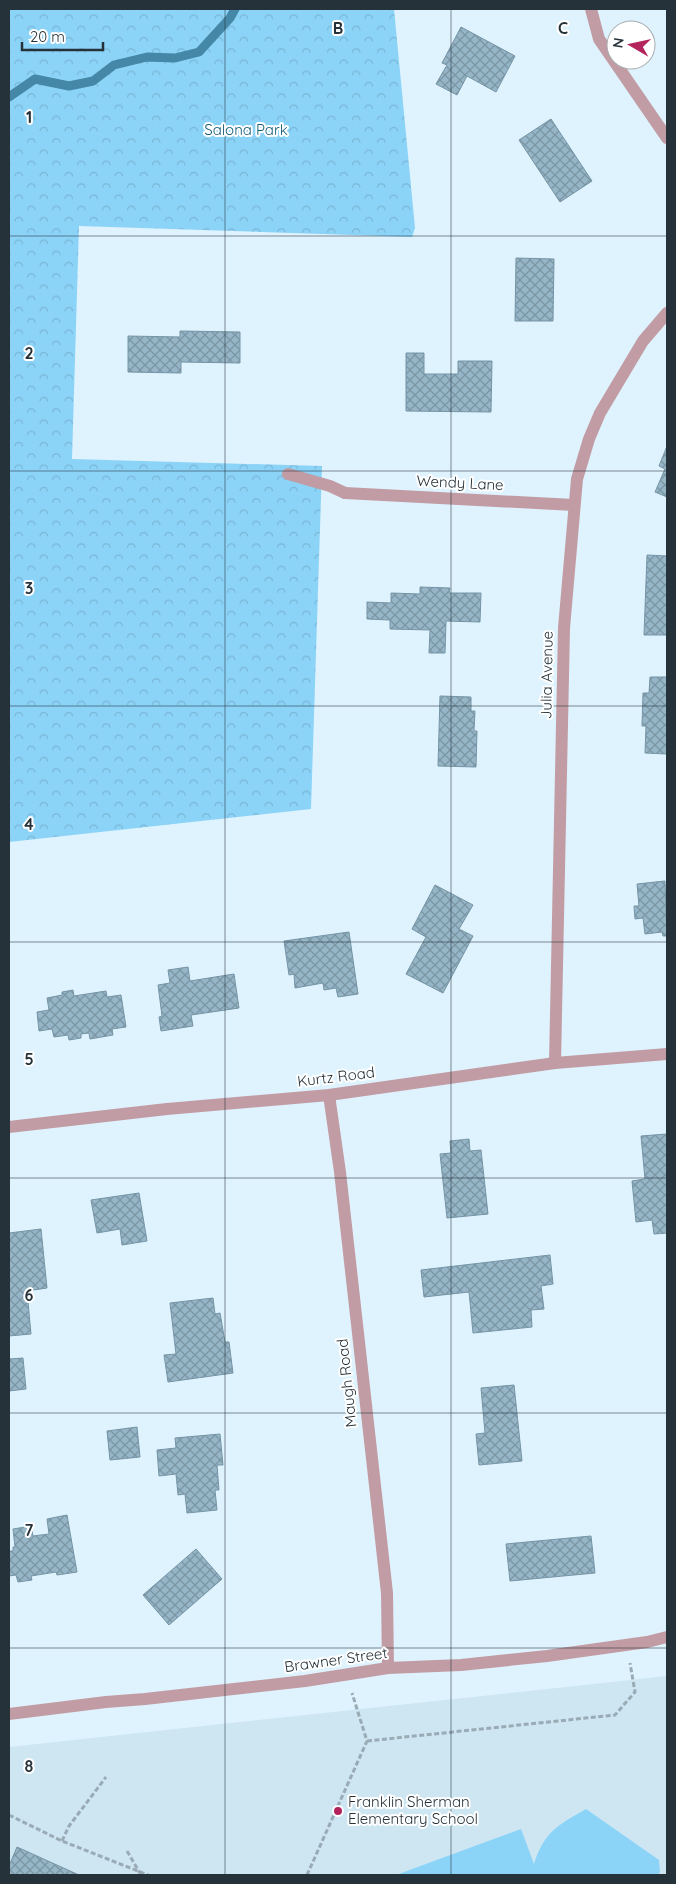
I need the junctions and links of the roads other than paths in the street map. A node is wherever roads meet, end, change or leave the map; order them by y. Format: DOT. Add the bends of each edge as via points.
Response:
graph roads {
  1 [pos="592,9"];
  2 [pos="667,138"];
  3 [pos="667,312"];
  4 [pos="288,474"];
  5 [pos="574,505"];
  6 [pos="667,1054"];
  7 [pos="555,1063"];
  8 [pos="329,1095"];
  9 [pos="9,1127"];
  10 [pos="667,1637"];
  11 [pos="388,1668"];
  12 [pos="9,1714"];
  1 -- 2 [label="street" via="599,39"];
  3 -- 5 [label="street, Julia Avenue" via="642,341 600,413 577,479"];
  4 -- 5 [label="street, Wendy Lane" via="345,493"];
  5 -- 7 [label="street, Julia Avenue" via="564,628"];
  6 -- 7 [label="street, Kurtz Road"];
  7 -- 8 [label="street, Kurtz Road"];
  8 -- 9 [label="street, Kurtz Road"];
  8 -- 11 [label="street, Maugh Road" via="387,1593"];
  10 -- 11 [label="street, Brawner Street" via="627,1645 461,1665"];
  11 -- 12 [label="street, Brawner Street" via="286,1683"];
}
